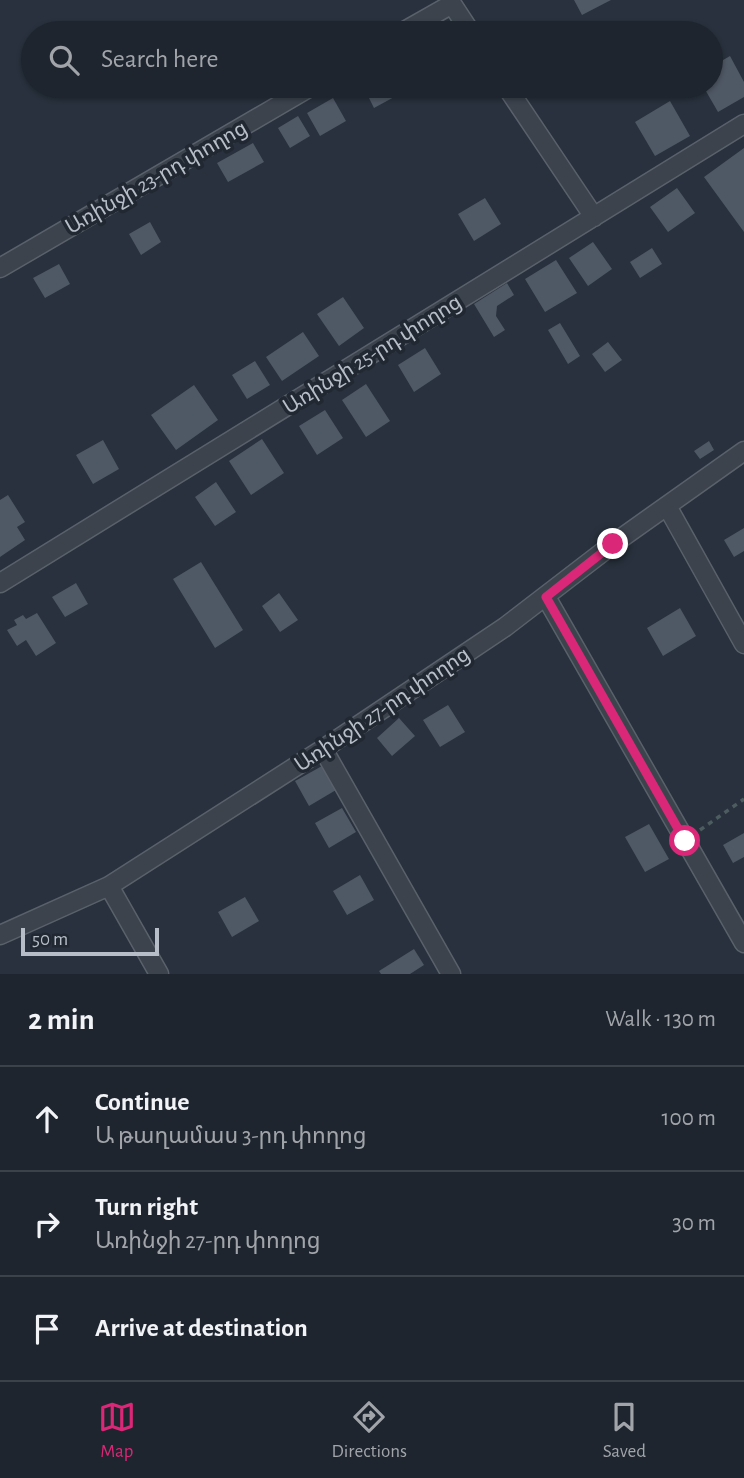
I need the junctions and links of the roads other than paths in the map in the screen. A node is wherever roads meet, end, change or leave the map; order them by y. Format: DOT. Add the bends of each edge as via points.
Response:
graph roads {
  1 [pos="422,21"];
  2 [pos="463,21"];
  3 [pos="291,98"];
  4 [pos="514,98"];
  5 [pos="744,124"];
  6 [pos="594,217"];
  7 [pos="0,268"];
  8 [pos="744,451"];
  9 [pos="667,506"];
  10 [pos="0,583"];
  11 [pos="546,597"];
  12 [pos="744,644"];
  13 [pos="323,749"];
  14 [pos="108,886"];
  15 [pos="0,935"];
  16 [pos="744,943"];
  17 [pos="159,974"];
  18 [pos="451,974"];
  1 -- 2 [label="street" via="452,4"];
  3 -- 7 [label="street, Առինջի 23-րդ փողոց"];
  4 -- 6 [label="street"];
  5 -- 6 [label="street, Առինջի 25-րդ փողոց"];
  6 -- 10 [label="street, Առինջի 25-րդ փողոց"];
  8 -- 9 [label="street, Առինջի 27-րդ փողոց"];
  9 -- 11 [label="street, Առինջի 27-րդ փողոց"];
  9 -- 12 [label="street"];
  11 -- 13 [label="street, Առինջի 27-րդ փողոց"];
  11 -- 16 [label="street"];
  13 -- 14 [label="street, Առինջի 27-րդ փողոց"];
  13 -- 18 [label="street"];
  14 -- 15 [label="street, Առինջի 27-րդ փողոց"];
  14 -- 17 [label="street"];
}
